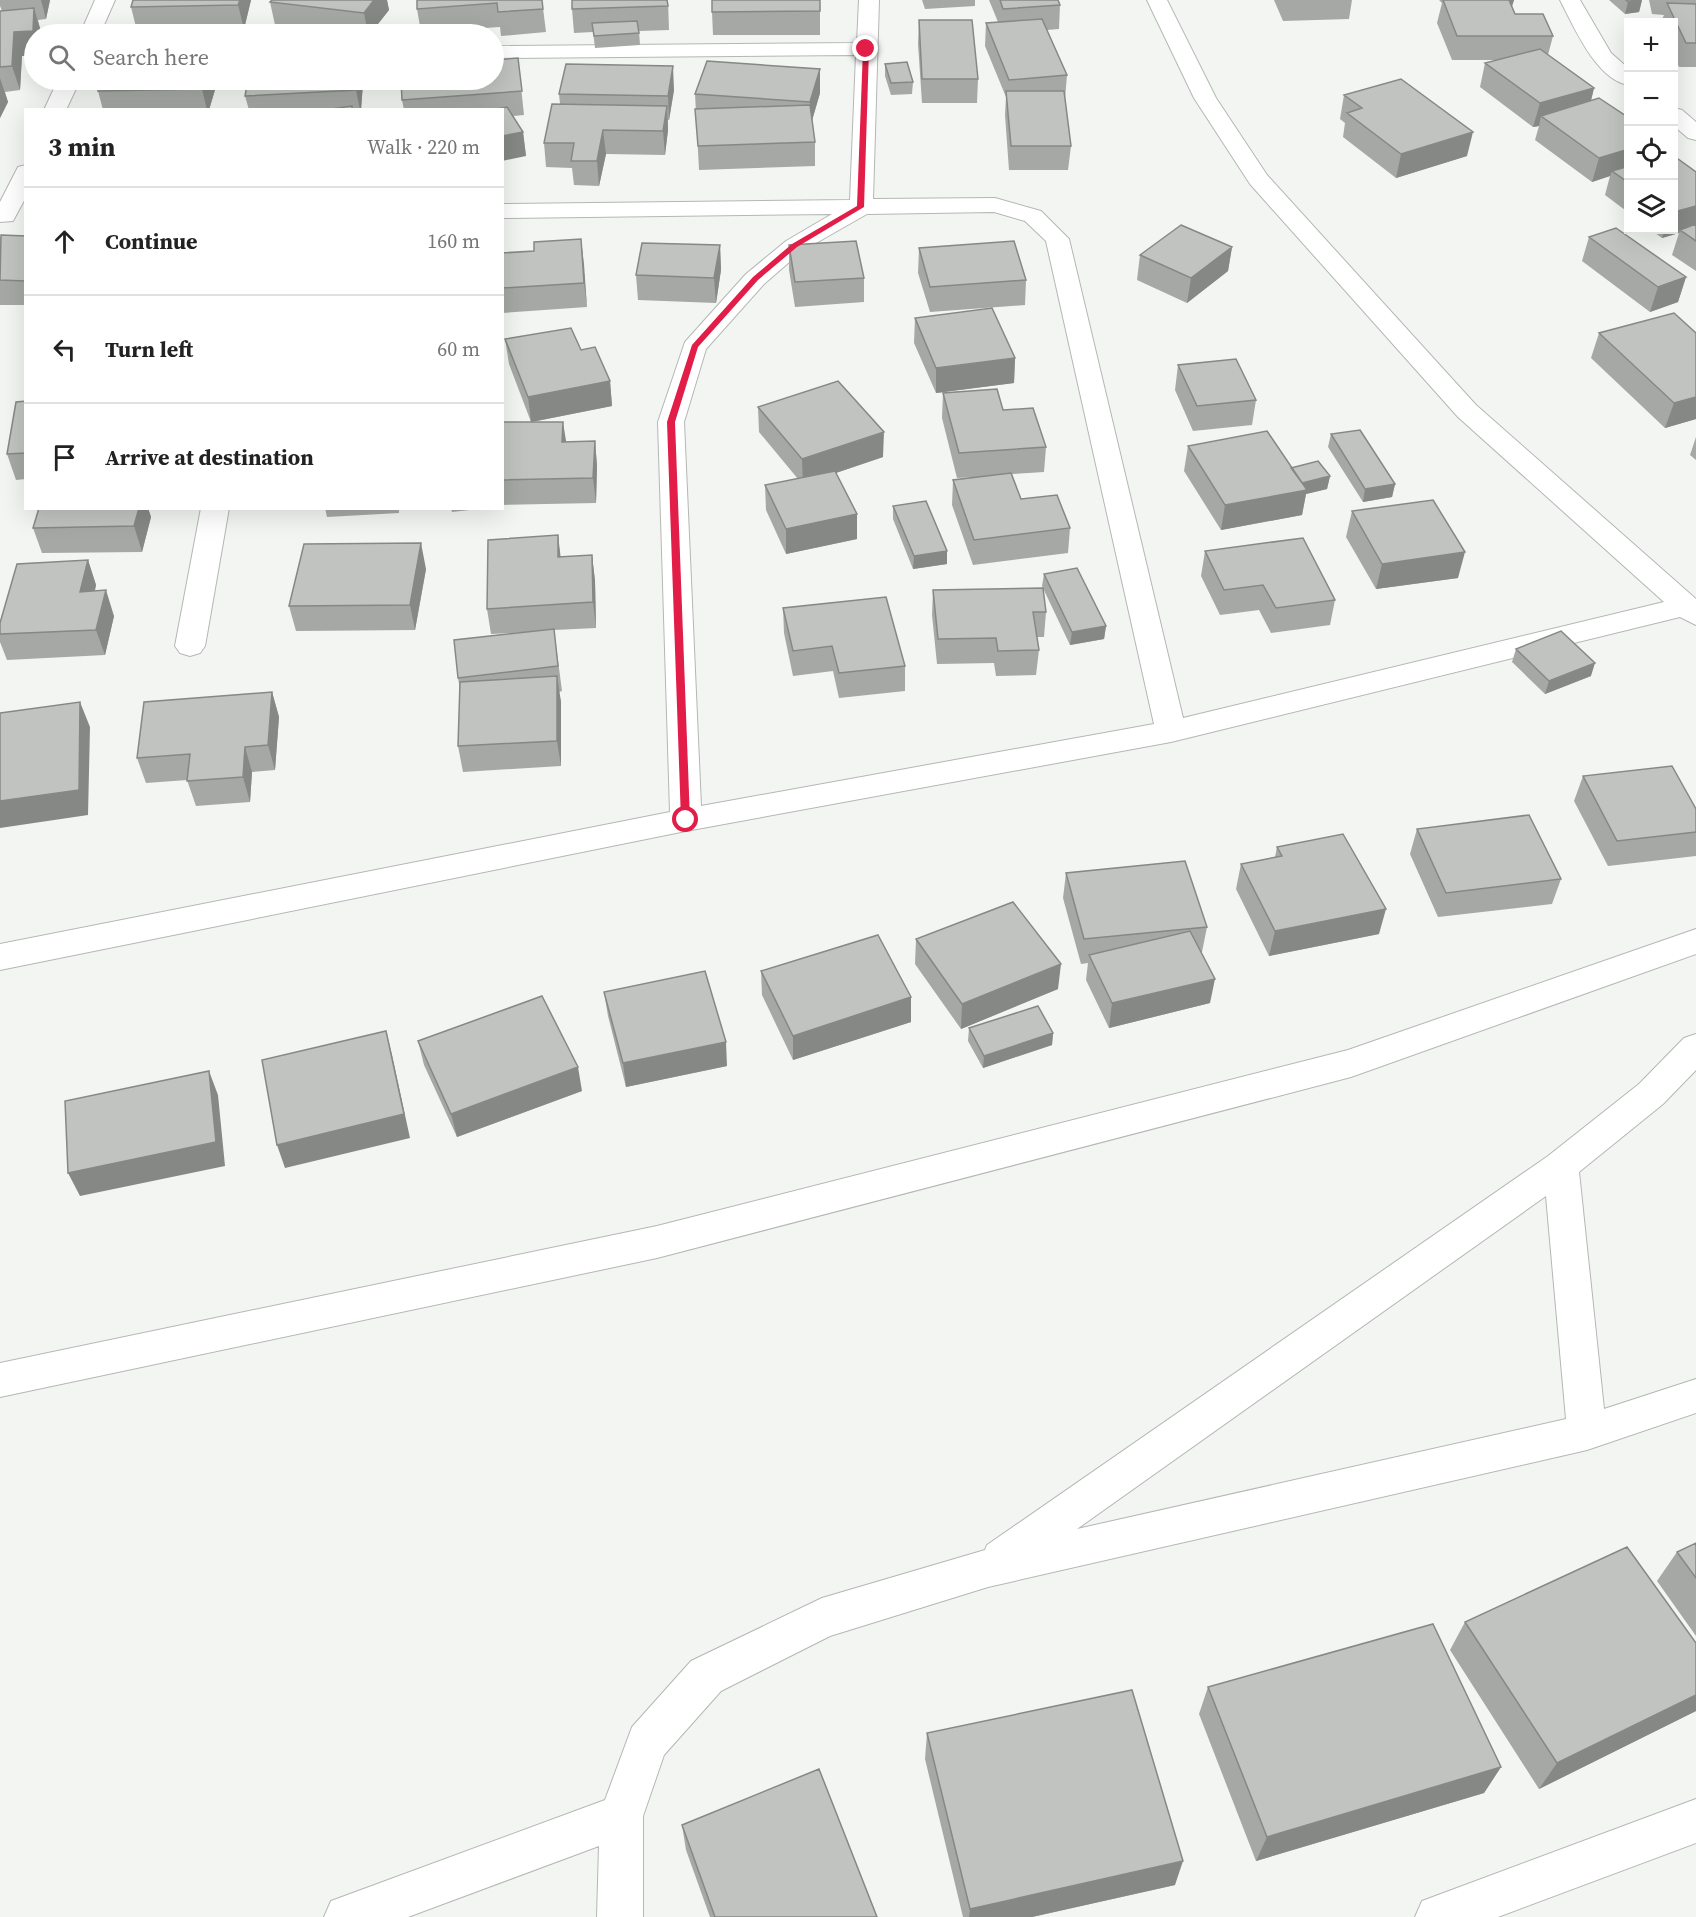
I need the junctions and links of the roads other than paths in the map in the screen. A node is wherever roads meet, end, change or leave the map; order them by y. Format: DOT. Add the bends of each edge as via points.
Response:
graph roads {
  1 [pos="105,0"];
  2 [pos="868,0"];
  3 [pos="1157,0"];
  4 [pos="1570,0"];
  5 [pos="94,24"];
  6 [pos="866,49"];
  7 [pos="504,52"];
  8 [pos="1624,75"];
  9 [pos="64,90"];
  10 [pos="56,108"];
  11 [pos="1678,118"];
  12 [pos="1696,133"];
  13 [pos="24,178"];
  14 [pos="861,207"];
  15 [pos="504,211"];
  16 [pos="10,216"];
  17 [pos="215,510"];
  18 [pos="1691,611"];
  19 [pos="190,646"];
  20 [pos="1172,731"];
  21 [pos="686,820"];
  22 [pos="1696,940"];
  23 [pos="0,957"];
  24 [pos="1696,1048"];
  25 [pos="1561,1166"];
  26 [pos="0,1380"];
  27 [pos="1696,1396"];
  28 [pos="1587,1432"];
  29 [pos="988,1568"];
  30 [pos="621,1816"];
  31 [pos="1696,1821"];
  32 [pos="347,1917"];
  33 [pos="620,1917"];
  34 [pos="1438,1917"];
  1 -- 5 [label="street"];
  2 -- 6 [label="street"];
  3 -- 18 [label="street" via="1205,98 1258,179 1467,411"];
  4 -- 8 [label="street" via="1602,57"];
  6 -- 7 [label="street"];
  6 -- 14 [label="street"];
  9 -- 10 [label="street"];
  11 -- 12 [label="street"];
  13 -- 16 [label="street"];
  14 -- 15 [label="street"];
  14 -- 20 [label="street" via="995,205 1033,216 1057,239"];
  14 -- 21 [label="street" via="794,246 755,279 694,347 671,422"];
  17 -- 19 [label="street"];
  18 -- 20 [label="street"];
  20 -- 21 [label="street"];
  21 -- 23 [label="street"];
  22 -- 26 [label="street" via="1351,1063 1155,1114 657,1242"];
  24 -- 25 [label="street" via="1651,1094"];
  25 -- 28 [label="street"];
  25 -- 29 [label="street"];
  27 -- 28 [label="street"];
  28 -- 29 [label="street"];
  29 -- 30 [label="street" via="822,1618 706,1676 647,1742"];
  30 -- 32 [label="street"];
  30 -- 33 [label="street"];
  31 -- 34 [label="street"];
}
